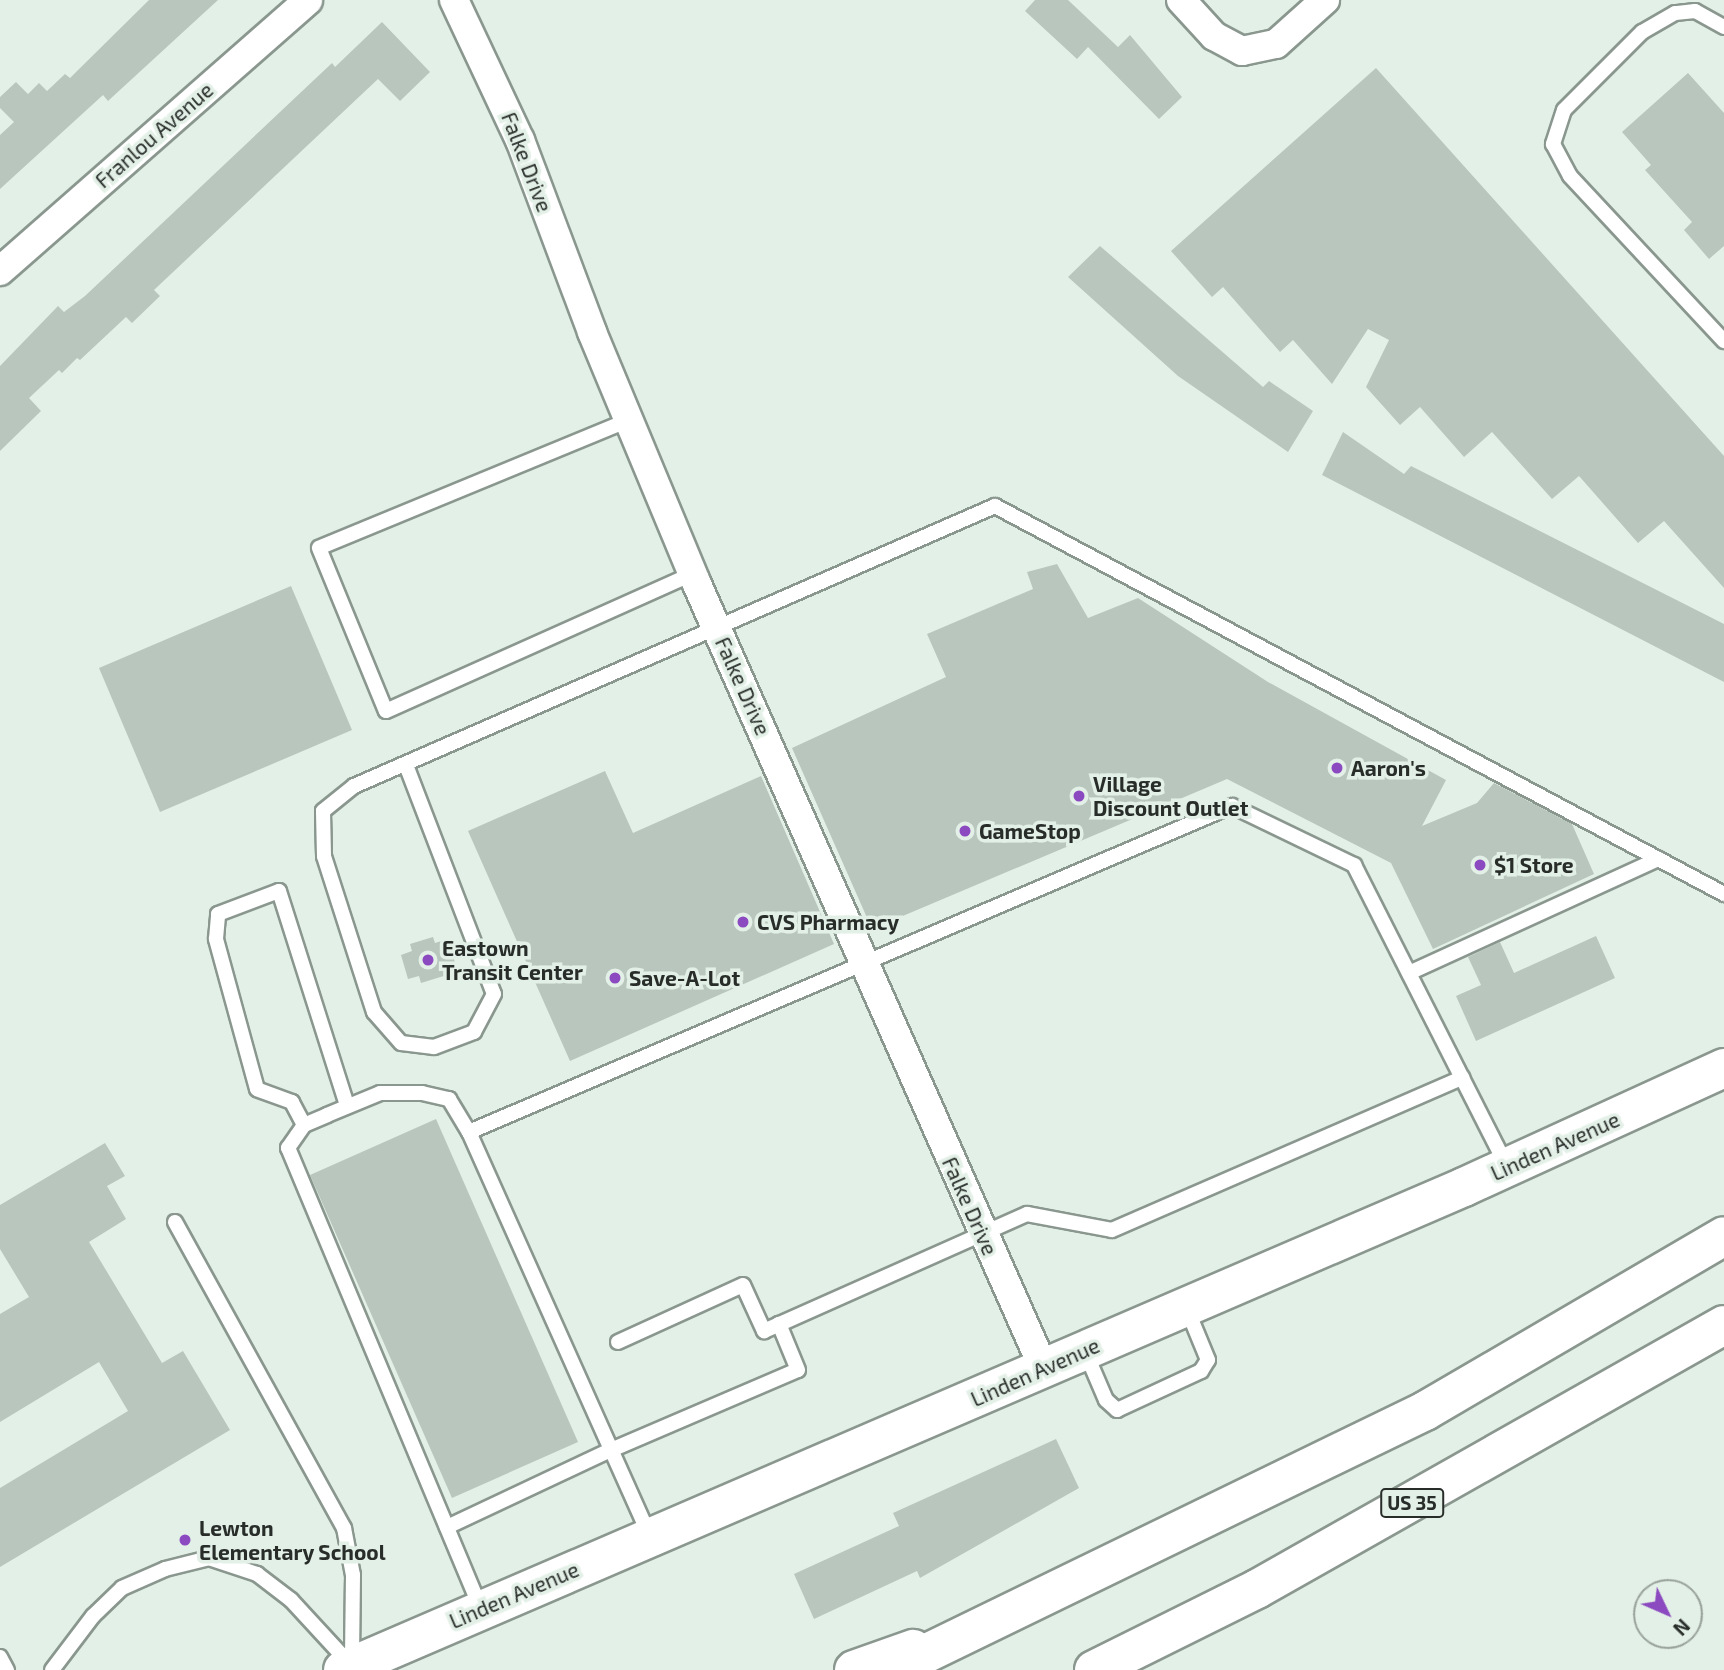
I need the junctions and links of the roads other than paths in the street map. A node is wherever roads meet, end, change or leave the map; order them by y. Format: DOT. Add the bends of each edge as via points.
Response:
graph roads {
  1 [pos="308,0"];
  2 [pos="454,0"];
  3 [pos="1181,0"];
  4 [pos="1325,0"];
  5 [pos="1724,27"];
  6 [pos="0,271"];
  7 [pos="1724,341"];
  8 [pos="629,420"];
  9 [pos="692,574"];
  10 [pos="718,630"];
  11 [pos="406,765"];
  12 [pos="1658,859"];
  13 [pos="1724,894"];
  14 [pos="863,963"];
  15 [pos="1409,973"];
  16 [pos="1724,1068"];
  17 [pos="1462,1078"];
  18 [pos="347,1106"];
  19 [pos="303,1125"];
  20 [pos="469,1132"];
  21 [pos="1508,1167"];
  22 [pos="175,1222"];
  23 [pos="981,1233"];
  24 [pos="1724,1237"];
  25 [pos="1186,1307"];
  26 [pos="779,1324"];
  27 [pos="1724,1325"];
  28 [pos="618,1342"];
  29 [pos="1084,1350"];
  30 [pos="1043,1367"];
  31 [pos="611,1450"];
  32 [pos="447,1527"];
  33 [pos="650,1537"];
  34 [pos="1257,1589"];
  35 [pos="481,1609"];
  36 [pos="981,1626"];
  37 [pos="0,1657"];
  38 [pos="348,1668"];
  39 [pos="7,1670"];
  40 [pos="52,1670"];
  41 [pos="854,1670"];
  42 [pos="892,1670"];
  43 [pos="1094,1670"];
  44 [pos="1119,1670"];
  1 -- 6 [label="street, Franlou Avenue"];
  2 -- 8 [label="street, Falke Drive" via="520,140"];
  3 -- 4 [label="street" via="1214,36 1242,51 1276,44"];
  5 -- 7 [label="lane" via="1695,11 1675,13 1642,32 1564,110 1553,144 1570,176"];
  8 -- 9 [label="street, Falke Drive"];
  8 -- 9 [label="lane" via="318,548 386,711"];
  9 -- 10 [label="street, Falke Drive"];
  10 -- 11 [label="lane"];
  10 -- 12 [label="lane" via="995,506"];
  10 -- 14 [label="street, Falke Drive"];
  11 -- 11 [label="lane" via="494,994 474,1032 434,1047 401,1043 374,1012 324,856 323,811 354,786"];
  12 -- 13 [label="lane"];
  12 -- 15 [label="lane"];
  14 -- 15 [label="lane" via="1231,806 1354,865"];
  14 -- 20 [label="lane"];
  14 -- 23 [label="street, Falke Drive"];
  15 -- 17 [label="lane"];
  16 -- 21 [label="main road, Linden Avenue"];
  17 -- 21 [label="lane"];
  17 -- 23 [label="lane" via="1112,1230 1027,1214"];
  18 -- 19 [label="lane"];
  18 -- 19 [label="lane" via="279,891 218,914 216,939 257,1089 292,1102"];
  18 -- 20 [label="lane" via="380,1093 422,1093 449,1099"];
  19 -- 32 [label="lane" via="288,1148"];
  20 -- 31 [label="lane"];
  21 -- 25 [label="main road, Linden Avenue"];
  22 -- 38 [label="lane" via="344,1528 353,1575"];
  23 -- 26 [label="lane"];
  23 -- 30 [label="street, Falke Drive"];
  24 -- 36 [label="main road" via="1425,1411"];
  25 -- 29 [label="main road, Linden Avenue"];
  25 -- 29 [label="lane" via="1208,1360 1201,1371 1117,1409 1106,1400"];
  26 -- 28 [label="lane" via="764,1331 743,1285"];
  26 -- 31 [label="lane" via="798,1370"];
  27 -- 34 [label="main road, US 35"];
  29 -- 30 [label="main road, Linden Avenue"];
  30 -- 33 [label="main road, Linden Avenue"];
  31 -- 32 [label="lane"];
  31 -- 33 [label="lane"];
  32 -- 35 [label="lane"];
  33 -- 35 [label="main road, Linden Avenue"];
  34 -- 43 [label="main road, US 35"];
  34 -- 44 [label="main road"];
  35 -- 38 [label="main road, Linden Avenue"];
  36 -- 41 [label="main road"];
  36 -- 42 [label="main road"];
  37 -- 39 [label="lane"];
  38 -- 40 [label="lane" via="291,1600 257,1574 209,1558 164,1569 122,1588 93,1616"];
}
